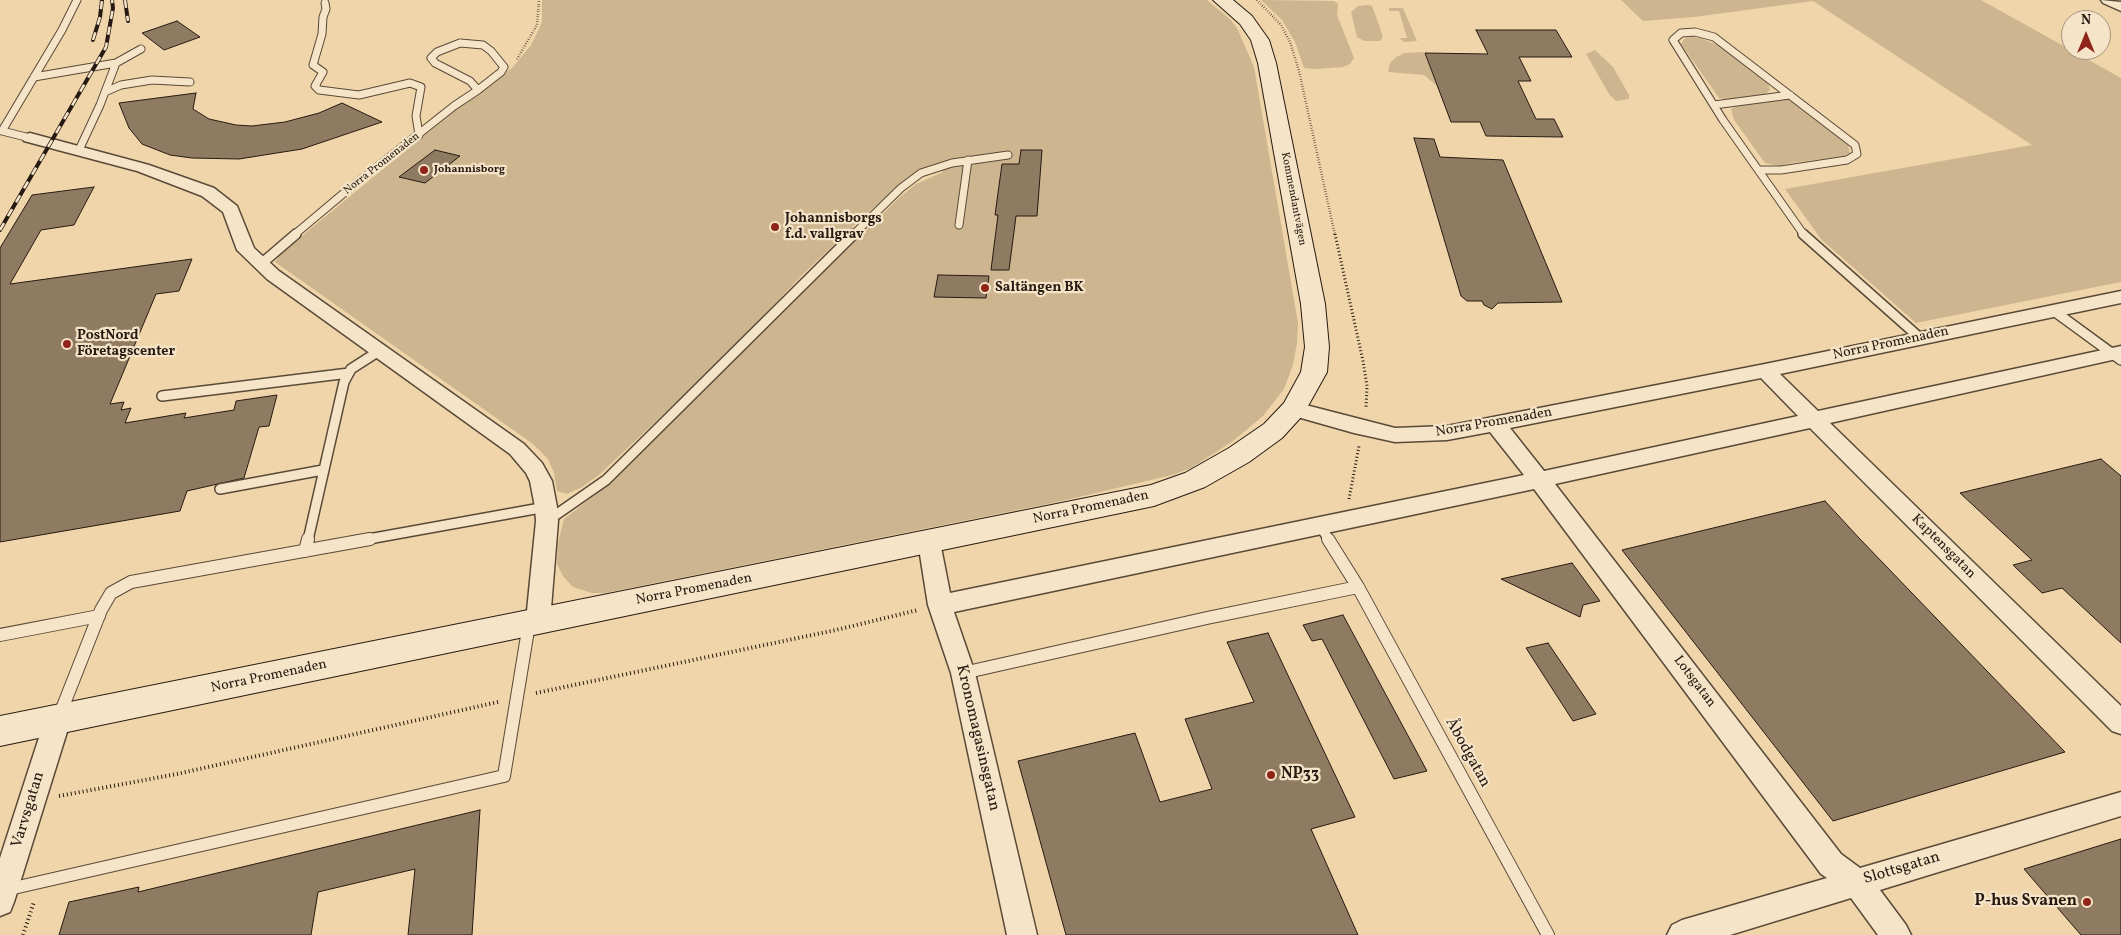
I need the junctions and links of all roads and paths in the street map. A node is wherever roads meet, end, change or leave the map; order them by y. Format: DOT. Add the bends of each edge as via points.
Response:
graph roads {
  1 [pos="77,0"];
  2 [pos="539,0"];
  3 [pos="1222,0"];
  4 [pos="1256,0"];
  5 [pos="2108,0"];
  6 [pos="325,3"];
  7 [pos="2121,7"];
  8 [pos="141,49"];
  9 [pos="116,63"];
  10 [pos="504,67"];
  11 [pos="34,77"];
  12 [pos="190,82"];
  13 [pos="478,90"];
  14 [pos="105,92"];
  15 [pos="1790,95"];
  16 [pos="1714,104"];
  17 [pos="419,134"];
  18 [pos="30,138"];
  19 [pos="79,150"];
  20 [pos="1008,154"];
  21 [pos="968,160"];
  22 [pos="1760,170"];
  23 [pos="959,225"];
  24 [pos="261,264"];
  25 [pos="2121,297"];
  26 [pos="2054,311"];
  27 [pos="1920,338"];
  28 [pos="379,351"];
  29 [pos="2118,355"];
  30 [pos="1765,371"];
  31 [pos="349,372"];
  32 [pos="162,396"];
  33 [pos="1294,409"];
  34 [pos="1812,418"];
  35 [pos="1496,425"];
  36 [pos="1363,429"];
  37 [pos="323,470"];
  38 [pos="1539,480"];
  39 [pos="220,489"];
  40 [pos="546,514"];
  41 [pos="1328,523"];
  42 [pos="929,542"];
  43 [pos="305,551"];
  44 [pos="1358,587"];
  45 [pos="940,605"];
  46 [pos="98,616"];
  47 [pos="533,622"];
  48 [pos="0,635"];
  49 [pos="963,673"];
  50 [pos="516,698"];
  51 [pos="58,719"];
  52 [pos="2121,723"];
  53 [pos="0,731"];
  54 [pos="31,802"];
  55 [pos="2121,804"];
  56 [pos="41,882"];
  57 [pos="1857,883"];
  58 [pos="1,894"];
  59 [pos="24,935"];
  60 [pos="1022,935"];
  61 [pos="1548,935"];
  62 [pos="1682,935"];
  63 [pos="1896,935"];
  1 -- 11 [label="lane"];
  2 -- 10 [label="path" via="537,25 517,58"];
  3 -- 33 [label="street, Kommendantvägen" via="1246,20 1260,40 1267,62 1313,304 1317,347 1314,372"];
  4 -- 36 [label="path" via="1281,25 1299,71 1368,386"];
  5 -- 7 [label="street"];
  6 -- 17 [label="lane" via="322,34 313,65 323,72 315,86 319,90 359,95 410,83 421,87 416,116"];
  8 -- 9 [label="lane"];
  9 -- 11 [label="lane"];
  9 -- 14 [label="lane"];
  10 -- 13 [label="lane, Norra Promenaden"];
  10 -- 13 [label="lane" via="483,45 472,43 447,47 430,58 470,81"];
  11 -- 18 [label="lane" via="2,131"];
  12 -- 14 [label="lane" via="144,81"];
  13 -- 17 [label="lane, Norra Promenaden"];
  14 -- 19 [label="lane"];
  15 -- 16 [label="lane"];
  15 -- 16 [label="lane" via="1714,37 1695,32 1681,33 1673,40"];
  15 -- 22 [label="lane" via="1855,145 1857,154 1847,160"];
  16 -- 22 [label="lane"];
  17 -- 24 [label="lane, Norra Promenaden"];
  18 -- 19 [label="street"];
  19 -- 24 [label="street" via="143,168 208,192 231,210 246,250"];
  20 -- 21 [label="lane"];
  21 -- 23 [label="lane"];
  21 -- 40 [label="lane" via="921,173 901,188 606,480"];
  22 -- 27 [label="lane" via="1804,236"];
  24 -- 28 [label="street"];
  25 -- 26 [label="street, Norra Promenaden"];
  26 -- 27 [label="street, Norra Promenaden"];
  26 -- 29 [label="lane"];
  27 -- 30 [label="street, Norra Promenaden"];
  28 -- 31 [label="lane"];
  28 -- 40 [label="street" via="517,448 541,481"];
  29 -- 34 [label="street"];
  30 -- 34 [label="street, Kaptensgatan"];
  30 -- 35 [label="street, Norra Promenaden"];
  31 -- 32 [label="lane"];
  31 -- 37 [label="lane"];
  33 -- 36 [label="street, Norra Promenaden"];
  33 -- 42 [label="street, Norra Promenaden" via="1273,431 1239,455 1195,480 1154,495"];
  34 -- 38 [label="street"];
  34 -- 52 [label="street, Kaptensgatan"];
  35 -- 36 [label="street, Norra Promenaden" via="1423,435"];
  35 -- 38 [label="street, Lotsgatan"];
  36 -- 41 [label="path" via="1348,503"];
  37 -- 39 [label="lane"];
  37 -- 43 [label="lane"];
  38 -- 41 [label="street"];
  38 -- 57 [label="street, Lotsgatan" via="1831,864"];
  40 -- 43 [label="lane"];
  40 -- 47 [label="street"];
  41 -- 44 [label="lane"];
  41 -- 45 [label="street"];
  42 -- 45 [label="street, Kronomagasinsgatan"];
  42 -- 47 [label="street, Norra Promenaden"];
  43 -- 46 [label="lane" via="131,582 111,593"];
  44 -- 49 [label="lane"];
  44 -- 61 [label="lane, Åbodgatan"];
  45 -- 49 [label="street, Kronomagasinsgatan"];
  45 -- 50 [label="path"];
  46 -- 48 [label="lane"];
  46 -- 51 [label="lane"];
  47 -- 50 [label="lane"];
  47 -- 51 [label="street, Norra Promenaden"];
  49 -- 60 [label="street, Kronomagasinsgatan"];
  50 -- 54 [label="path" via="177,774"];
  50 -- 56 [label="lane" via="504,776"];
  51 -- 53 [label="street, Norra Promenaden"];
  51 -- 54 [label="street, Varvsgatan"];
  54 -- 58 [label="street, Varvsgatan"];
  55 -- 57 [label="street, Slottsgatan"];
  56 -- 58 [label="lane"];
  56 -- 59 [label="path"];
  57 -- 62 [label="street, Slottsgatan"];
  57 -- 63 [label="street, Lotsgatan"];
}
